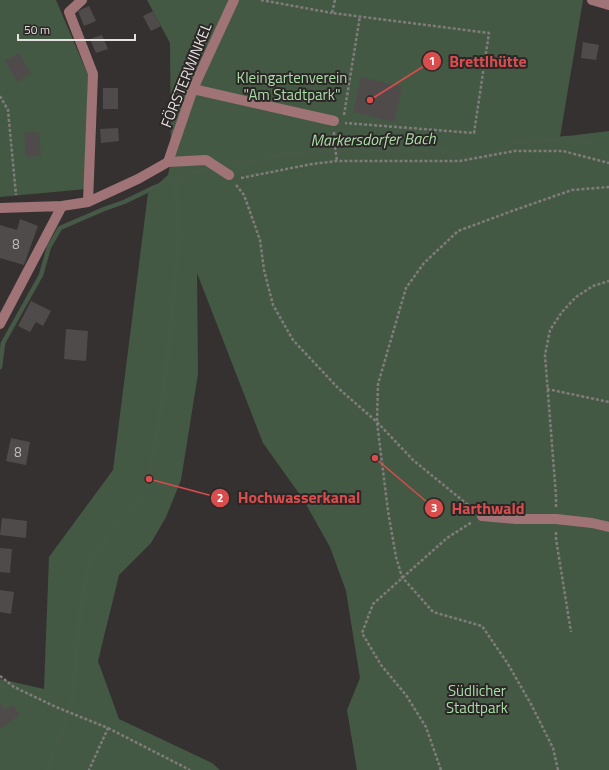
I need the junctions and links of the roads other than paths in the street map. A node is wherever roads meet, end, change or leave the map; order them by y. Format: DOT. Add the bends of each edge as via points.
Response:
graph roads {
  1 [pos="82,0"];
  2 [pos="234,0"];
  3 [pos="592,0"];
  4 [pos="609,5"];
  5 [pos="193,89"];
  6 [pos="338,122"];
  7 [pos="168,162"];
  8 [pos="231,177"];
  9 [pos="88,202"];
  10 [pos="62,206"];
  11 [pos="0,208"];
  12 [pos="0,324"];
  13 [pos="482,516"];
  14 [pos="609,527"];
  1 -- 9 [label="street" via="69,12 93,74"];
  2 -- 5 [label="street, FÖRSTERWINKEL"];
  3 -- 4 [label="street"];
  5 -- 6 [label="street"];
  5 -- 7 [label="street, FÖRSTERWINKEL"];
  7 -- 8 [label="street" via="206,160"];
  7 -- 9 [label="street"];
  9 -- 10 [label="street"];
  10 -- 11 [label="street"];
  10 -- 12 [label="street"];
  13 -- 14 [label="street" via="556,519"];
}
